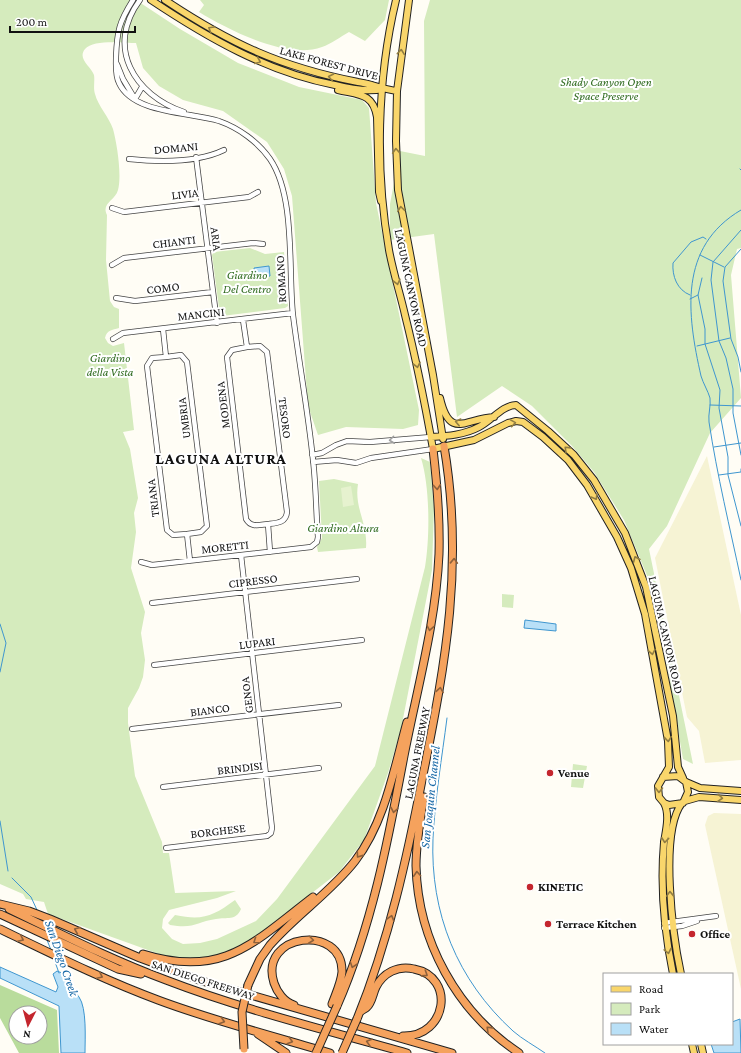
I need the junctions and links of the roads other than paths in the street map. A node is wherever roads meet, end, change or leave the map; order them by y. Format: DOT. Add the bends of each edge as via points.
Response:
graph roads {
  1 [pos="133,0"];
  2 [pos="140,0"];
  3 [pos="151,0"];
  4 [pos="166,0"];
  5 [pos="396,0"];
  6 [pos="409,0"];
  7 [pos="116,58"];
  8 [pos="129,64"];
  9 [pos="118,67"];
  10 [pos="288,74"];
  11 [pos="142,87"];
  12 [pos="383,89"];
  13 [pos="397,90"];
  14 [pos="136,99"];
  15 [pos="197,116"];
  16 [pos="224,150"];
  17 [pos="196,157"];
  18 [pos="129,158"];
  19 [pos="258,192"];
  20 [pos="202,202"];
  21 [pos="112,208"];
  22 [pos="384,213"];
  23 [pos="263,244"];
  24 [pos="207,248"];
  25 [pos="112,265"];
  26 [pos="213,292"];
  27 [pos="116,298"];
  28 [pos="293,314"];
  29 [pos="243,320"];
  30 [pos="217,323"];
  31 [pos="163,329"];
  32 [pos="112,339"];
  33 [pos="247,347"];
  34 [pos="166,357"];
  35 [pos="433,375"];
  36 [pos="495,416"];
  37 [pos="431,437"];
  38 [pos="442,437"];
  39 [pos="444,446"];
  40 [pos="433,449"];
  41 [pos="312,455"];
  42 [pos="313,462"];
  43 [pos="268,524"];
  44 [pos="187,534"];
  45 [pos="311,547"];
  46 [pos="270,552"];
  47 [pos="241,555"];
  48 [pos="190,561"];
  49 [pos="141,562"];
  50 [pos="357,579"];
  51 [pos="245,592"];
  52 [pos="152,604"];
  53 [pos="650,609"];
  54 [pos="644,614"];
  55 [pos="362,640"];
  56 [pos="252,653"];
  57 [pos="423,662"];
  58 [pos="154,665"];
  59 [pos="339,704"];
  60 [pos="259,714"];
  61 [pos="132,729"];
  62 [pos="427,756"];
  63 [pos="319,768"];
  64 [pos="266,774"];
  65 [pos="663,777"];
  66 [pos="685,781"];
  67 [pos="163,787"];
  68 [pos="741,791"];
  69 [pos="741,800"];
  70 [pos="684,802"];
  71 [pos="664,803"];
  72 [pos="271,832"];
  73 [pos="166,848"];
  74 [pos="342,874"];
  75 [pos="0,905"];
  76 [pos="0,914"];
  77 [pos="716,916"];
  78 [pos="664,925"];
  79 [pos="672,925"];
  80 [pos="0,929"];
  81 [pos="104,942"];
  82 [pos="673,973"];
  83 [pos="681,973"];
  84 [pos="167,980"];
  85 [pos="335,1005"];
  86 [pos="360,1012"];
  87 [pos="341,1021"];
  88 [pos="253,1030"];
  89 [pos="393,1036"];
  90 [pos="244,1051"];
  91 [pos="286,1053"];
  92 [pos="316,1053"];
  93 [pos="330,1053"];
  94 [pos="342,1053"];
  95 [pos="406,1053"];
  96 [pos="452,1053"];
  97 [pos="519,1053"];
  1 -- 7 [label="street, ROMANO" via="122,16 117,30"];
  2 -- 8 [label="street" via="126,26"];
  3 -- 10 [label="main road, LAKE FOREST DRIVE, one-way" via="230,49"];
  12 -- 4 [label="main road, LAKE FOREST DRIVE, one-way" via="306,71 259,54 229,39"];
  5 -- 12 [label="main road, LAGUNA CANYON ROAD"];
  13 -- 6 [label="main road, LAGUNA CANYON ROAD, one-way"];
  7 -- 9 [label="street, ROMANO"];
  7 -- 14 [label="street, ROMANO" via="120,84 128,95"];
  8 -- 9 [label="street"];
  8 -- 11 [label="street"];
  9 -- 14 [label="street, ROMANO"];
  10 -- 12 [label="main road, LAKE FOREST DRIVE" via="342,87 373,91"];
  10 -- 22 [label="main road" via="298,80 364,96 375,106 379,192"];
  11 -- 14 [label="street"];
  11 -- 15 [label="street" via="164,104"];
  12 -- 13 [label="main road, LAKE FOREST DRIVE"];
  12 -- 22 [label="main road, LAGUNA CANYON ROAD" via="381,152"];
  35 -- 13 [label="main road, LAGUNA CANYON ROAD, one-way" via="398,190"];
  14 -- 15 [label="street, ROMANO" via="157,108"];
  15 -- 28 [label="street, ROMANO" via="230,126 244,134 259,146 274,166 283,188 285,203"];
  16 -- 17 [label="street, DOMANI" via="214,155"];
  17 -- 18 [label="street, DOMANI" via="159,162"];
  17 -- 20 [label="street, ARIA"];
  19 -- 20 [label="street, LIVIA" via="249,197"];
  20 -- 21 [label="street, LIVIA" via="124,212"];
  20 -- 24 [label="street, ARIA"];
  22 -- 37 [label="main road, LAGUNA CANYON ROAD, one-way" via="389,251 415,356"];
  23 -- 24 [label="street, CHIANTI"];
  24 -- 25 [label="street, CHIANTI" via="124,258"];
  24 -- 26 [label="street, ARIA"];
  26 -- 27 [label="street, COMO" via="135,301"];
  26 -- 30 [label="street, ARIA"];
  28 -- 29 [label="street, MANCINI"];
  28 -- 41 [label="street, ROMANO"];
  29 -- 30 [label="street, MANCINI"];
  29 -- 33 [label="street"];
  30 -- 31 [label="street, MANCINI"];
  31 -- 32 [label="street, MANCINI" via="123,333"];
  31 -- 34 [label="street"];
  33 -- 43 [label="street, TESORO" via="260,346 267,352 287,512 286,518 280,523"];
  33 -- 43 [label="street, MODENA" via="232,350 228,357 246,519 253,526"];
  34 -- 44 [label="street, TRIANA" via="152,358 147,366 166,522 169,534"];
  34 -- 44 [label="street, UMBRIA" via="181,355 187,362 207,526 201,532"];
  36 -- 35 [label="main road, one-way" via="465,424 450,420 442,407"];
  35 -- 38 [label="main road, LAGUNA CANYON ROAD"];
  36 -- 38 [label="main road, LAGUNA CANYON ROAD" via="469,431"];
  53 -- 36 [label="main road, LAGUNA CANYON ROAD, one-way" via="643,580 625,533 590,475 574,455 516,405 509,406"];
  37 -- 38 [label="main road, LAGUNA CANYON ROAD"];
  37 -- 40 [label="main road, LAGUNA CANYON ROAD"];
  37 -- 41 [label="street, one-way" via="370,442 347,441"];
  38 -- 39 [label="main road, LAGUNA CANYON ROAD"];
  39 -- 40 [label="main road, LAGUNA CANYON ROAD"];
  39 -- 54 [label="main road, LAGUNA CANYON ROAD, one-way" via="474,440 516,421 523,422 543,437 568,460 602,509 631,568"];
  62 -- 39 [label="highway, LAGUNA FREEWAY, one-way" via="444,668 452,589 452,504"];
  40 -- 42 [label="street" via="371,458 356,463 337,460"];
  40 -- 57 [label="highway, LAGUNA FREEWAY, one-way" via="439,516 439,555"];
  41 -- 42 [label="street, ROMANO"];
  42 -- 45 [label="street, ROMANO" via="318,537 317,542"];
  43 -- 46 [label="street"];
  44 -- 48 [label="street"];
  45 -- 46 [label="street, MORETTI"];
  46 -- 47 [label="street, MORETTI"];
  47 -- 48 [label="street, MORETTI"];
  47 -- 51 [label="street, GENOA"];
  48 -- 49 [label="street, MORETTI" via="152,565"];
  50 -- 51 [label="street, CIPRESSO"];
  51 -- 52 [label="street, CIPRESSO"];
  51 -- 56 [label="street, GENOA"];
  53 -- 54 [label="main road"];
  53 -- 66 [label="main road, LAGUNA CANYON ROAD" via="673,716 678,767"];
  54 -- 65 [label="main road, LAGUNA CANYON ROAD, one-way" via="668,741 670,764"];
  55 -- 56 [label="street, LUPARI"];
  56 -- 58 [label="street, LUPARI"];
  56 -- 60 [label="street, GENOA"];
  57 -- 74 [label="highway, one-way" via="416,673 406,722 378,818 364,848"];
  57 -- 85 [label="highway, LAGUNA FREEWAY, one-way" via="380,873 357,956"];
  59 -- 60 [label="street, BIANCO"];
  60 -- 61 [label="street, BIANCO"];
  60 -- 64 [label="street, GENOA"];
  86 -- 62 [label="highway, LAGUNA FREEWAY, one-way" via="402,879"];
  97 -- 62 [label="highway, one-way" via="491,1032 462,1000 441,966 426,928 419,896 416,860"];
  63 -- 64 [label="street, BRINDISI"];
  64 -- 67 [label="street, BRINDISI"];
  64 -- 72 [label="street, GENOA"];
  65 -- 66 [label="main road" via="674,775"];
  65 -- 71 [label="main road, one-way" via="658,792"];
  66 -- 68 [label="main road" via="700,788"];
  66 -- 70 [label="main road" via="688,792"];
  70 -- 69 [label="main road, one-way" via="696,797"];
  70 -- 71 [label="main road" via="675,805"];
  79 -- 70 [label="main road, one-way" via="671,852 675,815"];
  71 -- 78 [label="main road, one-way" via="667,816 663,860"];
  72 -- 73 [label="street, BORGHESE" via="267,836"];
  74 -- 81 [label="highway, one-way" via="256,941 237,952 217,959 189,963 171,961"];
  74 -- 90 [label="highway, bridge" via="270,944 260,959 248,985 242,1012"];
  81 -- 75 [label="highway, one-way" via="29,911"];
  75 -- 84 [label="highway, SAN DIEGO FREEWAY" via="113,958"];
  76 -- 84 [label="highway" via="118,969"];
  77 -- 79 [label="street"];
  78 -- 79 [label="street"];
  78 -- 82 [label="main road, one-way"];
  79 -- 83 [label="main road"];
  80 -- 88 [label="highway, one-way" via="158,1000"];
  81 -- 87 [label="highway" via="202,980"];
  95 -- 84 [label="highway, SAN DIEGO FREEWAY, one-way" via="217,998"];
  87 -- 85 [label="highway, one-way" via="290,1003 280,994 273,980 273,969 277,956 283,949 295,941 309,939 322,942 332,949 340,961 342,972"];
  85 -- 92 [label="highway, bridge" via="322,1032 323,1038"];
  86 -- 89 [label="highway, one-way" via="368,1006 376,986 389,973 407,968 426,973 433,979 440,992 441,1007 438,1016 429,1028 420,1034"];
  86 -- 94 [label="highway, LAGUNA FREEWAY, bridge"];
  87 -- 89 [label="highway"];
  88 -- 91 [label="highway"];
  88 -- 93 [label="highway, one-way"];
  89 -- 96 [label="highway"];
}
